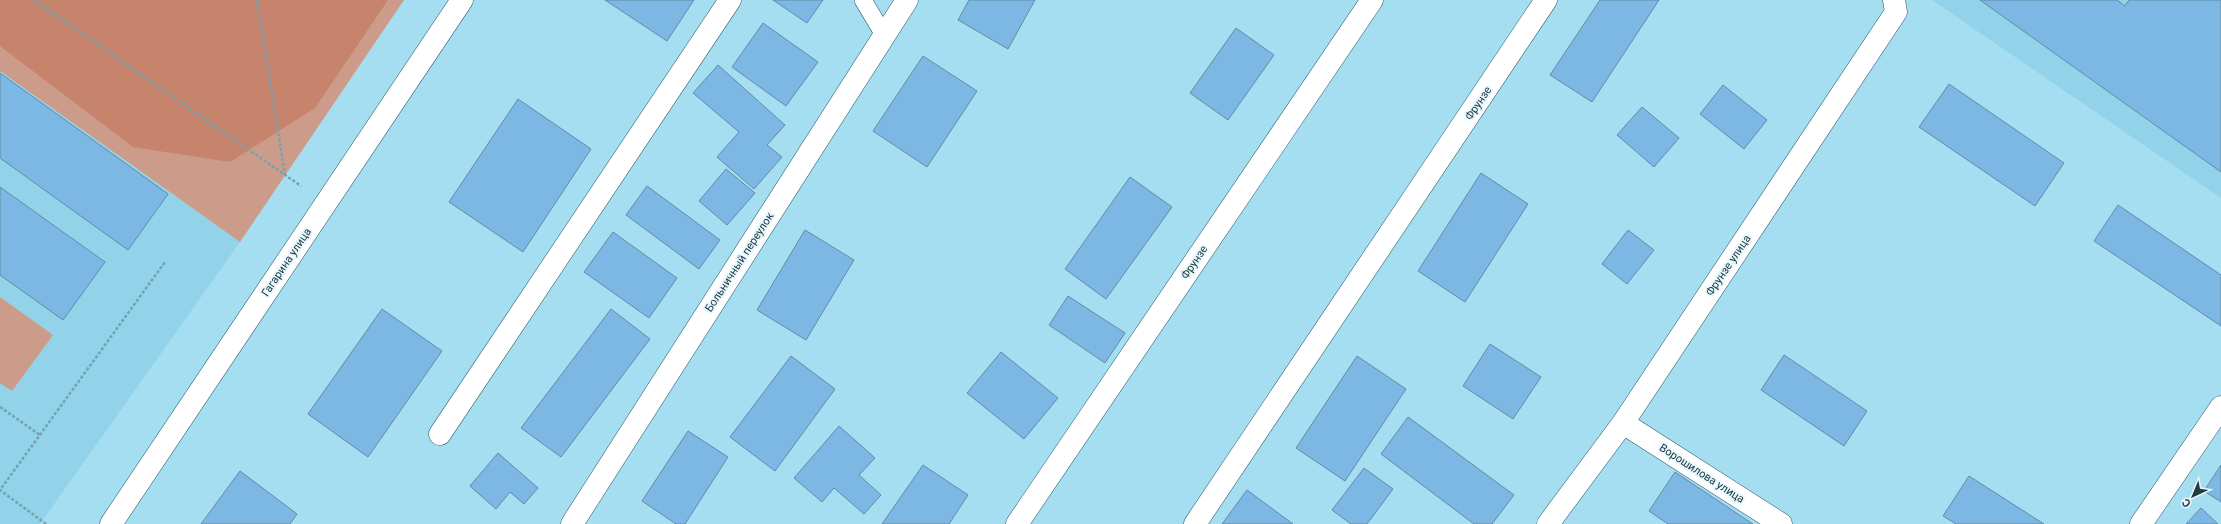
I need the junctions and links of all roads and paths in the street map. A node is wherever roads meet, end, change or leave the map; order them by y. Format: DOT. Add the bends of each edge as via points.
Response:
graph roads {
  1 [pos="34,0"];
  2 [pos="257,0"];
  3 [pos="462,0"];
  4 [pos="730,0"];
  5 [pos="863,0"];
  6 [pos="907,0"];
  7 [pos="1372,0"];
  8 [pos="1546,0"];
  9 [pos="1894,0"];
  10 [pos="884,35"];
  11 [pos="285,176"];
  12 [pos="326,204"];
  13 [pos="165,262"];
  14 [pos="0,407"];
  15 [pos="2221,407"];
  16 [pos="1623,423"];
  17 [pos="440,434"];
  18 [pos="40,435"];
  19 [pos="0,490"];
  20 [pos="46,524"];
  21 [pos="111,524"];
  22 [pos="572,524"];
  23 [pos="1016,524"];
  24 [pos="1195,524"];
  25 [pos="1548,524"];
  26 [pos="1781,524"];
  27 [pos="2141,524"];
  1 -- 11 [label="path"];
  2 -- 11 [label="path"];
  3 -- 12 [label="street, Гагарина улица"];
  4 -- 17 [label="street"];
  5 -- 10 [label="lane"];
  6 -- 10 [label="street, Больничный переулок"];
  7 -- 23 [label="street, Фрунзе"];
  8 -- 24 [label="street, Фрунзе"];
  9 -- 16 [label="street, Фрунзе улица" via="1896,12"];
  10 -- 22 [label="street, Больничный переулок"];
  11 -- 12 [label="path"];
  12 -- 21 [label="street, Гагарина улица"];
  13 -- 18 [label="path"];
  14 -- 18 [label="path"];
  15 -- 27 [label="street"];
  16 -- 25 [label="street, Фрунзе улица"];
  16 -- 26 [label="street, Ворошилова улица"];
  18 -- 19 [label="path"];
  19 -- 20 [label="path"];
}
